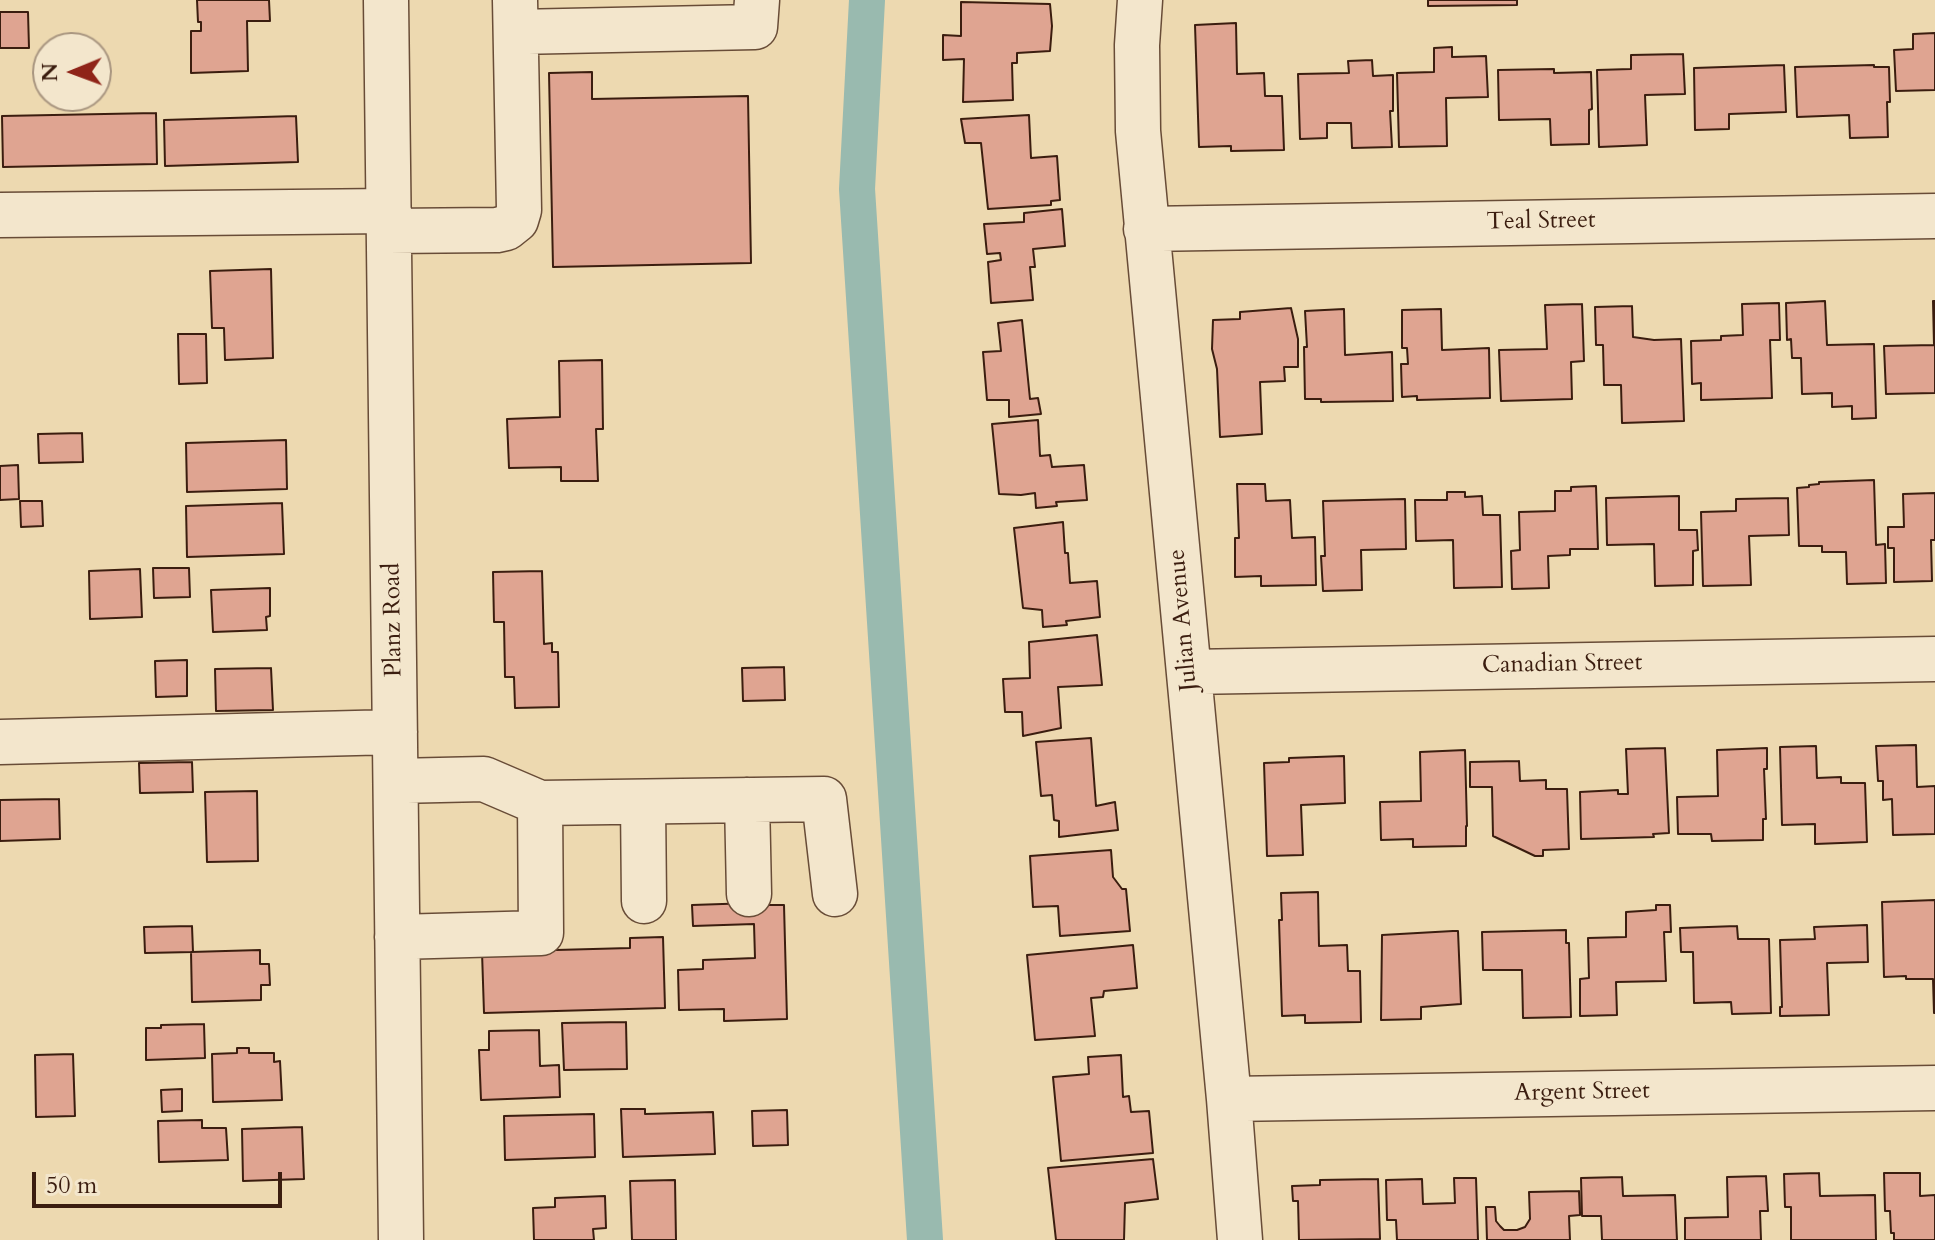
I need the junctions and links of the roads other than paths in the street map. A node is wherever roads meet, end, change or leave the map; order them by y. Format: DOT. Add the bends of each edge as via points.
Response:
graph roads {
  1 [pos="386,0"];
  2 [pos="757,0"];
  3 [pos="1140,0"];
  4 [pos="515,16"];
  5 [pos="0,215"];
  6 [pos="1935,216"];
  7 [pos="389,221"];
  8 [pos="1146,229"];
  9 [pos="1935,659"];
  10 [pos="1189,672"];
  11 [pos="395,732"];
  12 [pos="0,742"];
  13 [pos="396,781"];
  14 [pos="747,800"];
  15 [pos="643,802"];
  16 [pos="540,803"];
  17 [pos="749,894"];
  18 [pos="835,894"];
  19 [pos="644,901"];
  20 [pos="397,937"];
  21 [pos="1935,1088"];
  22 [pos="1229,1099"];
  23 [pos="401,1240"];
  24 [pos="1240,1240"];
  1 -- 7 [label="street, Planz Road"];
  2 -- 4 [label="street" via="755,27"];
  3 -- 8 [label="street, Julian Avenue" via="1138,131"];
  4 -- 7 [label="street" via="516,220 497,230"];
  5 -- 7 [label="street"];
  6 -- 8 [label="street, Teal Street"];
  7 -- 11 [label="street, Planz Road"];
  8 -- 10 [label="street, Julian Avenue"];
  9 -- 10 [label="street, Canadian Street"];
  10 -- 22 [label="street, Julian Avenue"];
  11 -- 12 [label="street"];
  11 -- 13 [label="street, Planz Road"];
  13 -- 16 [label="street" via="484,779"];
  13 -- 20 [label="street, Planz Road"];
  14 -- 15 [label="street"];
  14 -- 17 [label="street"];
  14 -- 18 [label="street" via="824,799"];
  15 -- 16 [label="street"];
  15 -- 19 [label="street"];
  16 -- 20 [label="street" via="541,933"];
  20 -- 23 [label="street, Planz Road"];
  21 -- 22 [label="street, Argent Street"];
  22 -- 24 [label="street, Julian Avenue"];
}
